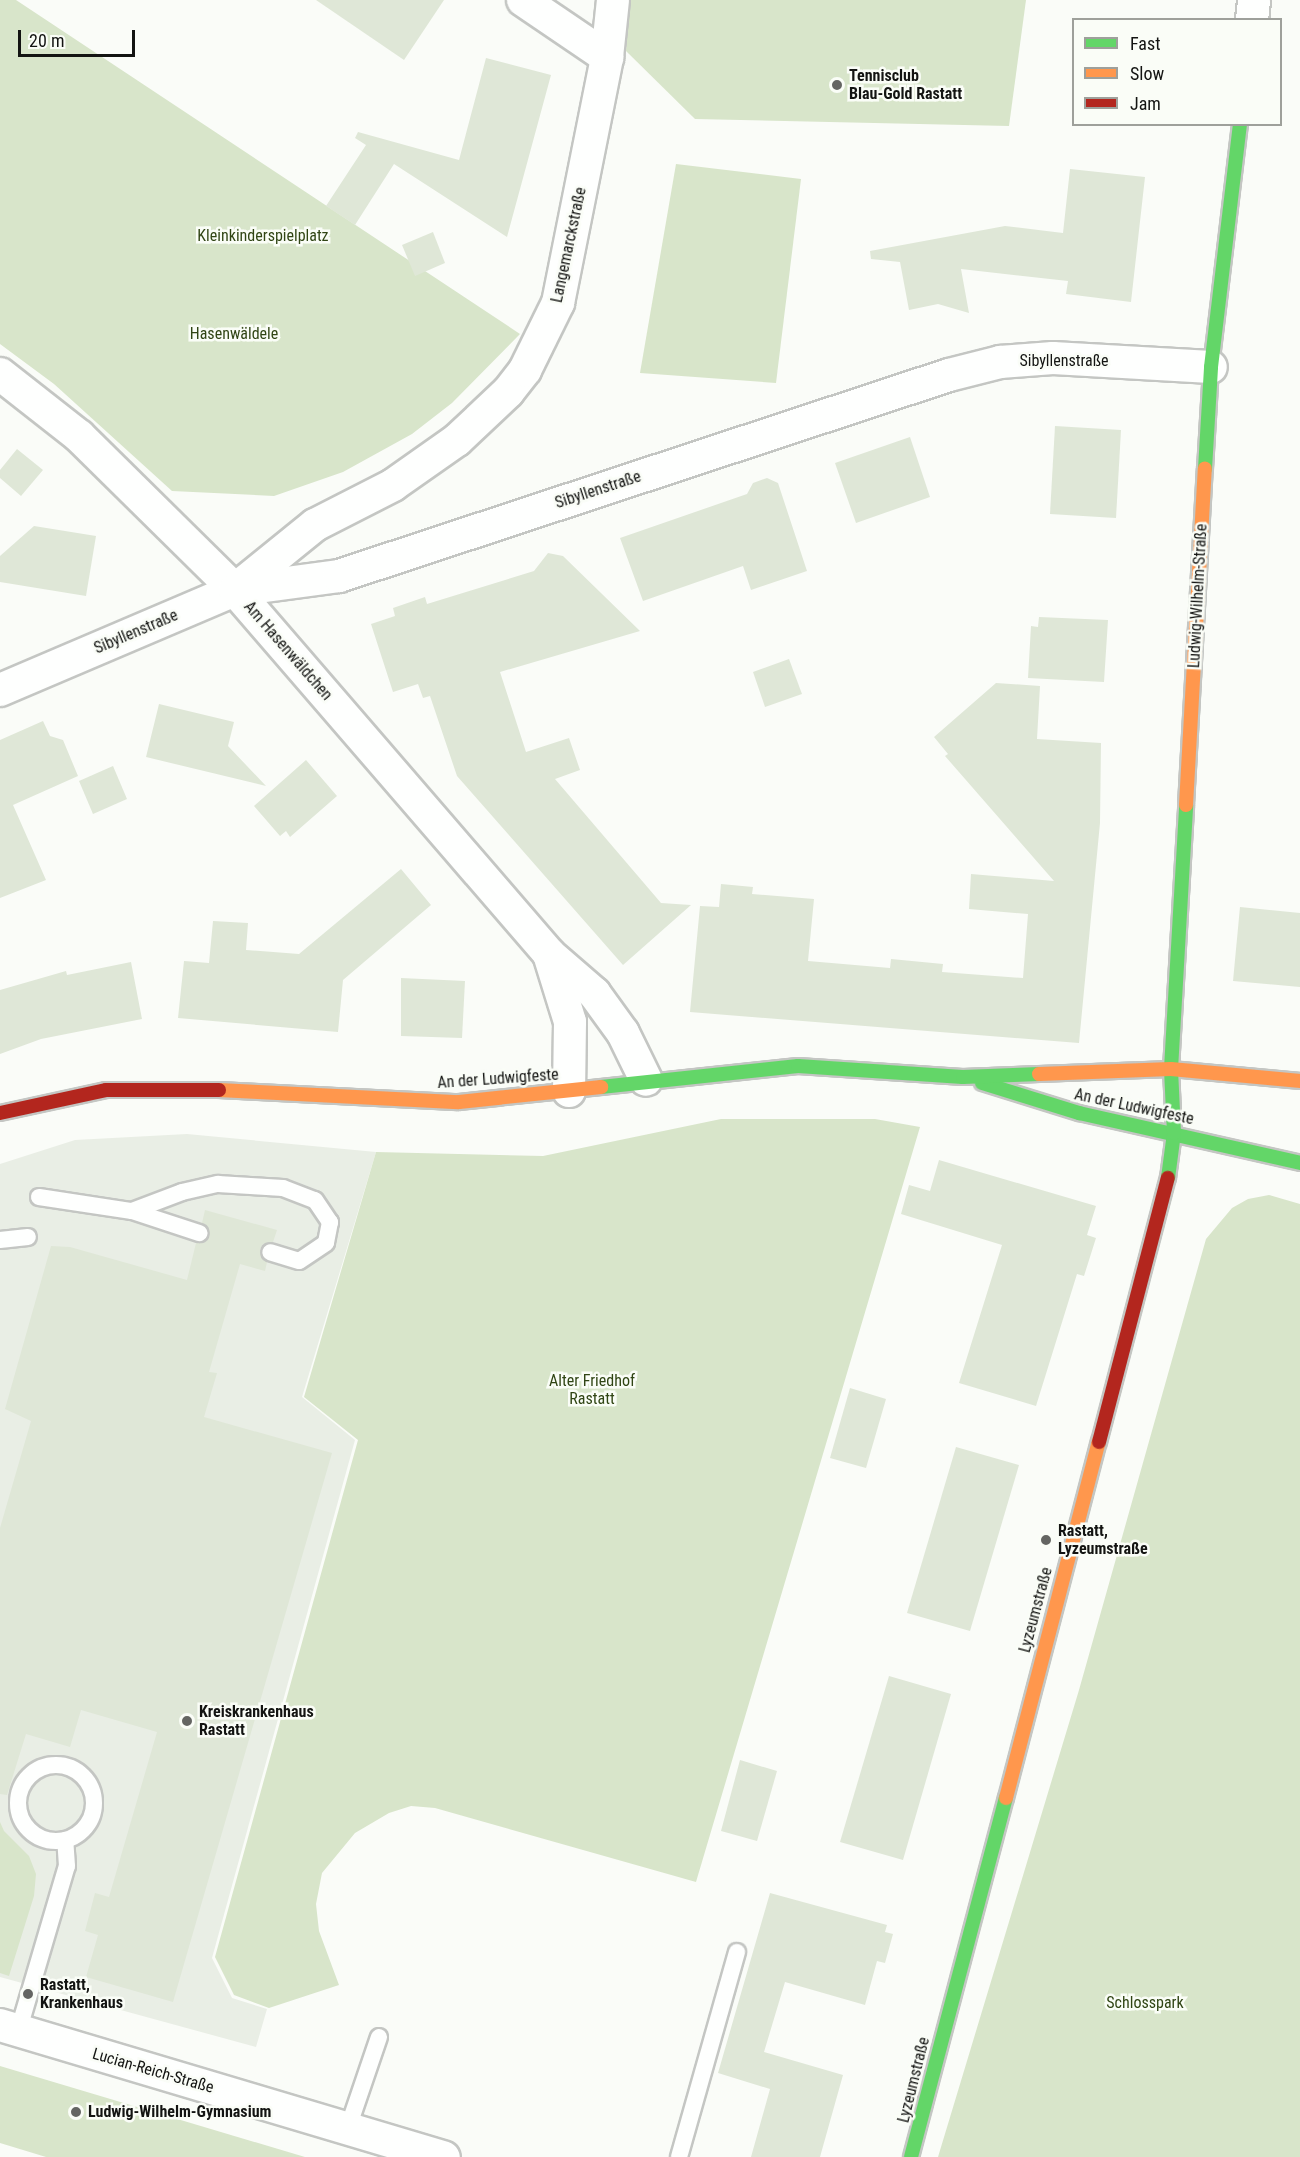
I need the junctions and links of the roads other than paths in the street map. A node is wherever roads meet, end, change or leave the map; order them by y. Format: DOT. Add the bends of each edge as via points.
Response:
graph roads {
  1 [pos="523,0"];
  2 [pos="613,0"];
  3 [pos="1254,0"];
  4 [pos="1252,18"];
  5 [pos="607,57"];
  6 [pos="1240,126"];
  7 [pos="1211,367"];
  8 [pos="0,374"];
  9 [pos="235,590"];
  10 [pos="0,690"];
  11 [pos="549,954"];
  12 [pos="1171,1069"];
  13 [pos="963,1077"];
  14 [pos="646,1080"];
  15 [pos="1300,1081"];
  16 [pos="569,1091"];
  17 [pos="0,1113"];
  18 [pos="1174,1133"];
  19 [pos="1300,1163"];
  20 [pos="39,1197"];
  21 [pos="132,1211"];
  22 [pos="199,1233"];
  23 [pos="28,1237"];
  24 [pos="0,1240"];
  25 [pos="270,1252"];
  26 [pos="65,1840"];
  27 [pos="737,1952"];
  28 [pos="9,2028"];
  29 [pos="379,2037"];
  30 [pos="348,2128"];
  31 [pos="444,2157"];
  32 [pos="679,2157"];
  33 [pos="911,2157"];
  1 -- 5 [label="street"];
  2 -- 5 [label="street, Langemarckstraße"];
  3 -- 4 [label="street"];
  5 -- 9 [label="street, Langemarckstraße" via="558,303 525,370 508,392 457,440 393,485 315,525"];
  6 -- 7 [label="street, Ludwig-Wilhelm-Straße"];
  7 -- 9 [label="street, Sibyllenstraße" via="1053,358 1000,362 864,402 339,576"];
  7 -- 12 [label="street, Ludwig-Wilhelm-Straße"];
  8 -- 9 [label="street, Am Hasenwäldchen" via="79,436"];
  9 -- 10 [label="street, Sibyllenstraße"];
  9 -- 11 [label="street, Am Hasenwäldchen"];
  11 -- 14 [label="street, Am Hasenwäldchen" via="594,993 623,1033"];
  11 -- 16 [label="street, Am Hasenwäldchen" via="570,1022"];
  12 -- 13 [label="street, An der Ludwigfeste"];
  12 -- 15 [label="street, An der Ludwigfeste"];
  12 -- 18 [label="street, Lyzeumstraße"];
  13 -- 14 [label="street, An der Ludwigfeste" via="798,1066"];
  13 -- 18 [label="street, An der Ludwigfeste" via="1079,1113"];
  14 -- 16 [label="street, An der Ludwigfeste"];
  16 -- 17 [label="street, An der Ludwigfeste" via="459,1102 193,1089 106,1090"];
  18 -- 19 [label="street, An der Ludwigfeste"];
  18 -- 33 [label="street, Lyzeumstraße" via="1167,1185"];
  20 -- 21 [label="lane"];
  21 -- 22 [label="lane"];
  21 -- 25 [label="lane" via="218,1184 283,1188 315,1200 330,1222 326,1243 299,1260"];
  23 -- 24 [label="lane"];
  26 -- 26 [label="lane" via="86,1828 93,1813 94,1797 89,1783 78,1771 63,1765 47,1766 33,1772 22,1785 18,1800 20,1816 29,1830 42,1838"];
  26 -- 28 [label="lane" via="67,1866"];
  27 -- 32 [label="lane"];
  28 -- 30 [label="street, Lucian-Reich-Straße"];
  29 -- 30 [label="lane"];
  30 -- 31 [label="street, Lucian-Reich-Straße"];
}
